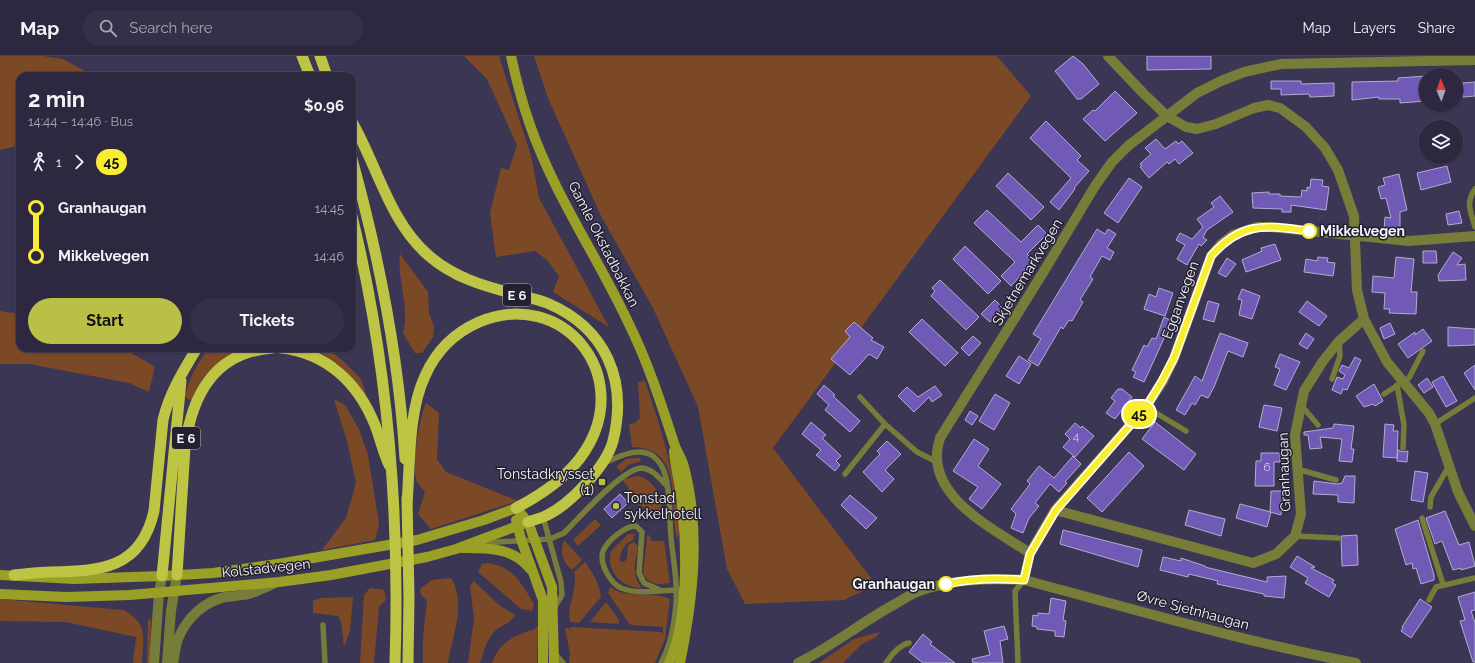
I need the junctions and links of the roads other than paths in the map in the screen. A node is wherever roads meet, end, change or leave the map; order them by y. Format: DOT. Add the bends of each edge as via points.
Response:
graph roads {
  1 [pos="302,56"];
  2 [pos="320,56"];
  3 [pos="510,56"];
  4 [pos="1108,56"];
  5 [pos="1475,60"];
  6 [pos="304,72"];
  7 [pos="308,72"];
  8 [pos="326,72"];
  9 [pos="1167,116"];
  10 [pos="356,129"];
  11 [pos="356,176"];
  12 [pos="1475,189"];
  13 [pos="1475,228"];
  14 [pos="356,232"];
  15 [pos="1475,236"];
  16 [pos="1356,237"];
  17 [pos="1364,319"];
  18 [pos="1339,341"];
  19 [pos="1423,351"];
  20 [pos="195,352"];
  21 [pos="246,352"];
  22 [pos="301,352"];
  23 [pos="181,378"];
  24 [pos="1332,379"];
  25 [pos="1400,384"];
  26 [pos="1384,394"];
  27 [pos="860,397"];
  28 [pos="1475,398"];
  29 [pos="1301,405"];
  30 [pos="1146,407"];
  31 [pos="885,424"];
  32 [pos="1435,424"];
  33 [pos="1318,425"];
  34 [pos="1186,431"];
  35 [pos="674,445"];
  36 [pos="1403,448"];
  37 [pos="937,462"];
  38 [pos="602,464"];
  39 [pos="1449,466"];
  40 [pos="1297,468"];
  41 [pos="393,473"];
  42 [pos="845,474"];
  43 [pos="1336,480"];
  44 [pos="667,486"];
  45 [pos="407,504"];
  46 [pos="1430,507"];
  47 [pos="516,508"];
  48 [pos="1056,510"];
  49 [pos="1471,511"];
  50 [pos="543,517"];
  51 [pos="1422,518"];
  52 [pos="528,522"];
  53 [pos="517,526"];
  54 [pos="1475,526"];
  55 [pos="1295,536"];
  56 [pos="550,538"];
  57 [pos="1338,538"];
  58 [pos="521,539"];
  59 [pos="535,539"];
  60 [pos="685,546"];
  61 [pos="456,549"];
  62 [pos="1030,554"];
  63 [pos="676,567"];
  64 [pos="534,574"];
  65 [pos="0,575"];
  66 [pos="177,575"];
  67 [pos="14,576"];
  68 [pos="162,576"];
  69 [pos="1475,578"];
  70 [pos="1024,580"];
  71 [pos="279,582"];
  72 [pos="1444,584"];
  73 [pos="660,590"];
  74 [pos="684,590"];
  75 [pos="174,592"];
  76 [pos="159,593"];
  77 [pos="0,594"];
  78 [pos="1429,600"];
  79 [pos="554,608"];
  80 [pos="323,625"];
  81 [pos="909,643"];
  82 [pos="553,651"];
  83 [pos="154,663"];
  84 [pos="167,663"];
  85 [pos="173,663"];
  86 [pos="325,663"];
  87 [pos="395,663"];
  88 [pos="408,663"];
  89 [pos="543,663"];
  90 [pos="554,663"];
  91 [pos="563,663"];
  92 [pos="669,663"];
  93 [pos="798,663"];
  94 [pos="886,663"];
  95 [pos="1018,663"];
  96 [pos="1356,663"];
  1 -- 6 [label="highway"];
  1 -- 7 [label="highway"];
  2 -- 8 [label="highway"];
  3 -- 35 [label="main road, Gamle Okstadbakkan" via="530,126 555,181 628,322 656,388"];
  4 -- 9 [label="street"];
  5 -- 9 [label="street, Skjetnemarkvegen" via="1281,64 1244,72 1220,81 1197,93"];
  9 -- 16 [label="street" via="1186,127 1197,129 1254,108 1268,105 1280,108 1306,127 1325,148 1338,170 1354,216"];
  9 -- 37 [label="street, Skjetnemarkvegen" via="1128,146 1112,162 1095,186 940,438 936,450"];
  10 -- 38 [label="highway, E 6" via="387,196 411,236 427,254 459,276 546,302 577,319 591,332 609,359 615,375 619,408 611,446"];
  11 -- 45 [label="highway, E 6" via="376,258 397,373"];
  12 -- 13 [label="lane" via="1469,203"];
  14 -- 41 [label="highway" via="382,367"];
  15 -- 16 [label="street, Egganvegen" via="1409,241"];
  16 -- 17 [label="street" via="1357,290"];
  16 -- 30 [label="street, Egganvegen" via="1270,227 1233,235 1221,244 1211,256 1204,272 1174,358"];
  17 -- 18 [label="street, Granhaugan"];
  17 -- 25 [label="street"];
  18 -- 24 [label="lane" via="1340,356"];
  18 -- 29 [label="street, Granhaugan" via="1304,391"];
  19 -- 25 [label="lane" via="1409,378"];
  20 -- 23 [label="highway, E 6"];
  21 -- 66 [label="highway, E 6" via="210,378 196,403 185,446"];
  22 -- 41 [label="highway" via="319,358 354,387 369,412"];
  23 -- 67 [label="highway, E 6" via="166,406 154,511 142,542 130,556 104,568"];
  23 -- 68 [label="highway, E 6"];
  25 -- 26 [label="lane"];
  25 -- 32 [label="street" via="1429,413"];
  25 -- 36 [label="lane" via="1404,425"];
  27 -- 31 [label="lane"];
  28 -- 32 [label="lane"];
  29 -- 33 [label="lane"];
  29 -- 40 [label="street, Granhaugan" via="1295,435"];
  30 -- 34 [label="lane"];
  30 -- 48 [label="street, Egganvegen"];
  31 -- 37 [label="lane" via="917,452"];
  31 -- 42 [label="lane"];
  32 -- 39 [label="street"];
  35 -- 60 [label="main road, Gamle Okstadbakkan"];
  35 -- 74 [label="main road, Gamle Okstadbakkan" via="684,465 693,546"];
  37 -- 62 [label="street, Skjetnemarkvegen" via="938,473 947,489 972,515"];
  38 -- 44 [label="lane" via="636,452 652,455 662,467"];
  38 -- 50 [label="highway, E 6" via="566,502"];
  39 -- 46 [label="lane" via="1431,497"];
  39 -- 49 [label="street"];
  40 -- 43 [label="lane"];
  40 -- 55 [label="street, Granhaugan" via="1301,514"];
  41 -- 87 [label="highway" via="397,600"];
  44 -- 56 [label="lane" via="649,470 642,468 628,472 564,533"];
  44 -- 63 [label="lane"];
  45 -- 47 [label="highway, E 6" via="415,411 430,366 449,341 461,331 499,315 518,314 542,317 556,322 569,332 590,355 597,369 601,387 598,420 586,450 560,480"];
  45 -- 88 [label="highway, E 6"];
  47 -- 52 [label="main road"];
  47 -- 53 [label="main road"];
  47 -- 66 [label="main road, Kolstadvegen" via="410,542 284,563"];
  48 -- 55 [label="street" via="1253,563 1276,554"];
  48 -- 62 [label="street, Egganvegen"];
  49 -- 54 [label="street"];
  50 -- 52 [label="highway, E 6"];
  50 -- 56 [label="lane"];
  51 -- 72 [label="lane"];
  52 -- 53 [label="main road, Kolstadvegen"];
  52 -- 59 [label="main road"];
  53 -- 58 [label="main road"];
  53 -- 61 [label="main road, Kolstadvegen"];
  55 -- 57 [label="lane"];
  56 -- 59 [label="lane"];
  56 -- 79 [label="lane" via="562,589 562,595"];
  58 -- 59 [label="lane"];
  58 -- 61 [label="lane" via="488,542"];
  58 -- 64 [label="main road"];
  59 -- 79 [label="main road" via="549,576"];
  60 -- 63 [label="lane"];
  60 -- 74 [label="main road, Gamle Okstadbakkan"];
  61 -- 64 [label="main road" via="489,548 508,552 518,556"];
  61 -- 71 [label="main road, Kolstadvegen" via="380,566"];
  62 -- 70 [label="street, Egganvegen"];
  63 -- 74 [label="lane"];
  64 -- 89 [label="main road" via="545,612"];
  65 -- 67 [label="main road, Kolstadvegen"];
  66 -- 68 [label="main road, Kolstadvegen"];
  66 -- 75 [label="street"];
  67 -- 68 [label="main road, Kolstadvegen" via="74,579"];
  68 -- 76 [label="street"];
  69 -- 72 [label="lane"];
  70 -- 93 [label="street, Øvre Sjetnhaugan" via="961,580 918,591 817,654"];
  70 -- 95 [label="lane" via="1015,591"];
  70 -- 96 [label="street, Øvre Sjetnhaugan" via="1212,630"];
  71 -- 75 [label="main road, Kolstadvegen"];
  71 -- 85 [label="street" via="248,594 218,600 202,608 182,630"];
  72 -- 78 [label="lane" via="1436,587"];
  73 -- 73 [label="lane" via="650,586 639,573 642,532 636,526 626,528 604,551 604,565 609,578 620,588 649,592"];
  73 -- 74 [label="lane"];
  74 -- 92 [label="main road, Gamle Okstadbakkan"];
  74 -- 92 [label="lane" via="672,634"];
  75 -- 76 [label="main road, Kolstadvegen"];
  75 -- 84 [label="street"];
  76 -- 77 [label="main road, Kolstadvegen" via="66,597"];
  76 -- 83 [label="street"];
  79 -- 82 [label="main road"];
  80 -- 86 [label="lane"];
  81 -- 94 [label="lane" via="903,644"];
  82 -- 90 [label="main road"];
  82 -- 91 [label="lane"];
}
